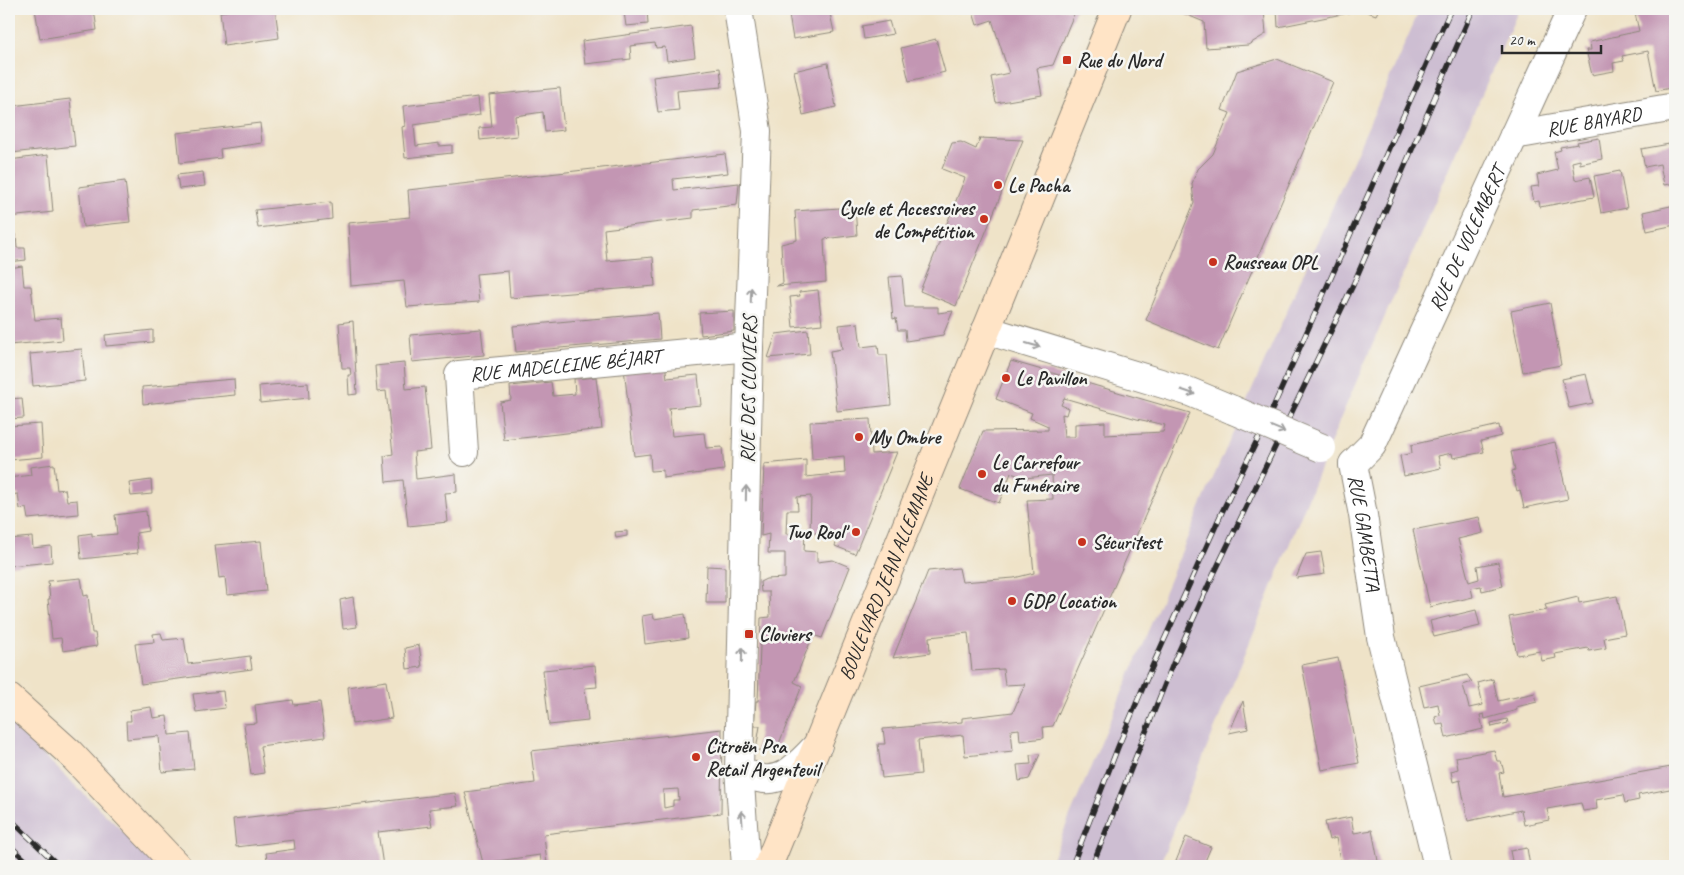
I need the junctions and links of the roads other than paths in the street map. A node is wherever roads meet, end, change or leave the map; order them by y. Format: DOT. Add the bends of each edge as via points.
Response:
graph roads {
  1 [pos="738,9"];
  2 [pos="1117,9"];
  3 [pos="1572,9"];
  4 [pos="1675,107"];
  5 [pos="1514,134"];
  6 [pos="986,330"];
  7 [pos="749,348"];
  8 [pos="464,452"];
  9 [pos="1353,464"];
  10 [pos="9,698"];
  11 [pos="818,745"];
  12 [pos="739,770"];
  13 [pos="177,866"];
  14 [pos="746,866"];
  15 [pos="768,866"];
  16 [pos="1438,866"];
  7 -- 1 [label="street, RUE DES CLOVIERS, one-way" via="757,131"];
  2 -- 6 [label="main road, BOULEVARD JEAN ALLEMANE"];
  3 -- 5 [label="street, RUE DE VOLEMBERT"];
  4 -- 5 [label="street, RUE BAYARD"];
  5 -- 9 [label="street, RUE DE VOLEMBERT" via="1372,445"];
  6 -- 9 [label="street, RUE GAMBETTA, one-way, bridge" via="1190,392"];
  6 -- 11 [label="main road, BOULEVARD JEAN ALLEMANE"];
  7 -- 8 [label="street, RUE MADELEINE BÉJART" via="459,375"];
  12 -- 7 [label="street, RUE DES CLOVIERS, one-way"];
  9 -- 16 [label="street, RUE GAMBETTA" via="1381,637"];
  10 -- 13 [label="main road" via="70,753"];
  11 -- 12 [label="street" via="779,778 758,778"];
  11 -- 15 [label="main road, BOULEVARD JEAN ALLEMANE"];
  14 -- 12 [label="street, RUE DES CLOVIERS, one-way"];
}
